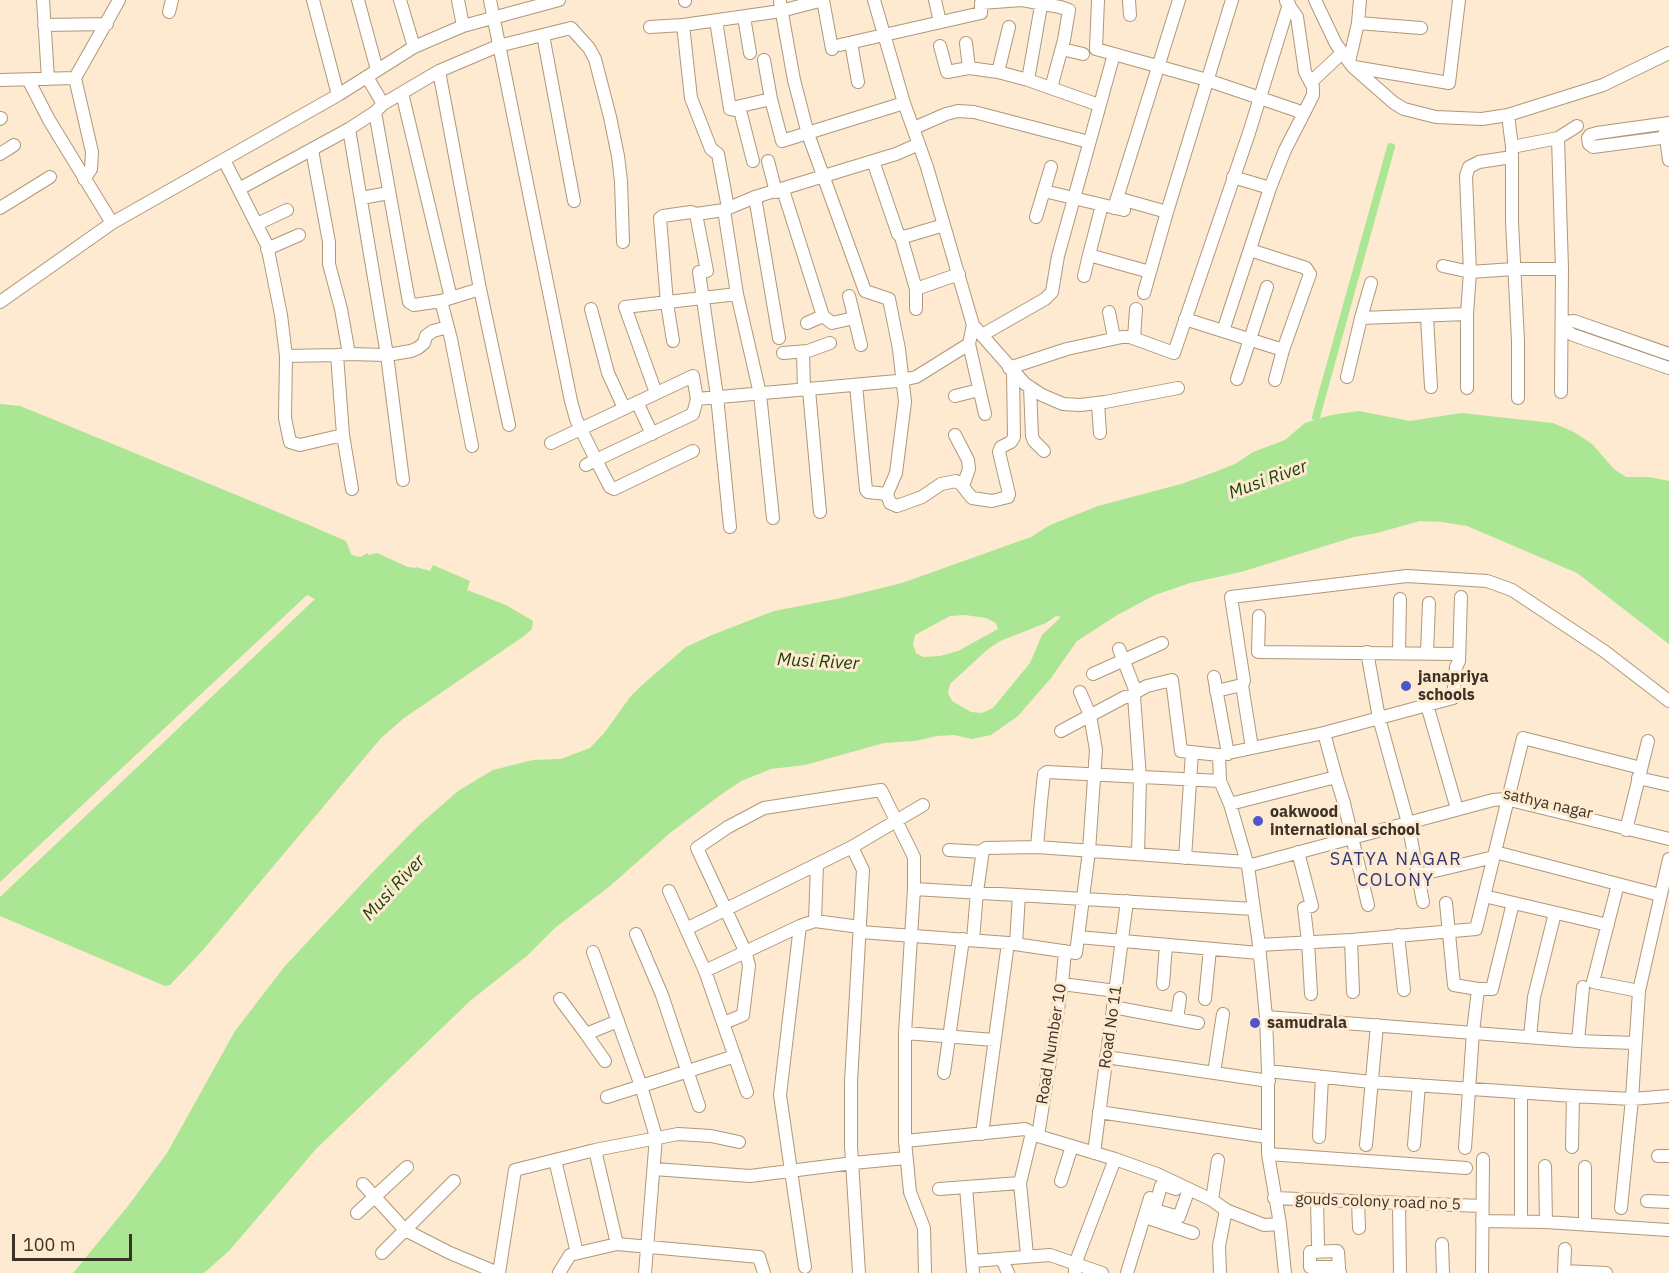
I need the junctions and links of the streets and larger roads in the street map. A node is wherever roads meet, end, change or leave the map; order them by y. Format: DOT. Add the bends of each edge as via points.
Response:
graph roads {
  1 [pos="43,0"];
  2 [pos="119,0"];
  3 [pos="313,0"];
  4 [pos="358,0"];
  5 [pos="400,0"];
  6 [pos="458,0"];
  7 [pos="490,0"];
  8 [pos="559,0"];
  9 [pos="874,0"];
  10 [pos="935,0"];
  11 [pos="1098,0"];
  12 [pos="1129,0"];
  13 [pos="1179,0"];
  14 [pos="1232,0"];
  15 [pos="1315,0"];
  16 [pos="1360,0"];
  17 [pos="1459,0"];
  18 [pos="1001,1"];
  19 [pos="1042,2"];
  20 [pos="1287,2"];
  21 [pos="1060,3"];
  22 [pos="526,4"];
  23 [pos="781,6"];
  24 [pos="1130,15"];
  25 [pos="744,16"];
  26 [pos="716,21"];
  27 [pos="940,22"];
  28 [pos="494,23"];
  29 [pos="1358,23"];
  30 [pos="106,24"];
  31 [pos="683,25"];
  32 [pos="44,26"];
  33 [pos="463,26"];
  34 [pos="650,27"];
  35 [pos="1009,27"];
  36 [pos="1421,28"];
  37 [pos="543,35"];
  38 [pos="883,36"];
  39 [pos="966,43"];
  40 [pos="498,44"];
  41 [pos="841,46"];
  42 [pos="940,46"];
  43 [pos="414,47"];
  44 [pos="1062,49"];
  45 [pos="1669,53"];
  46 [pos="750,54"];
  47 [pos="1083,54"];
  48 [pos="1114,54"];
  49 [pos="764,60"];
  50 [pos="1348,61"];
  51 [pos="1158,66"];
  52 [pos="969,68"];
  53 [pos="439,71"];
  54 [pos="998,72"];
  55 [pos="372,73"];
  56 [pos="75,78"];
  57 [pos="48,79"];
  58 [pos="0,80"];
  59 [pos="1028,80"];
  60 [pos="1207,80"];
  61 [pos="1313,80"];
  62 [pos="29,81"];
  63 [pos="858,82"];
  64 [pos="1052,88"];
  65 [pos="402,93"];
  66 [pos="338,95"];
  67 [pos="1260,97"];
  68 [pos="771,99"];
  69 [pos="378,101"];
  70 [pos="904,103"];
  71 [pos="1099,105"];
  72 [pos="730,109"];
  73 [pos="1304,113"];
  74 [pos="1509,119"];
  75 [pos="1667,123"];
  76 [pos="1577,126"];
  77 [pos="914,128"];
  78 [pos="349,129"];
  79 [pos="808,134"];
  80 [pos="1667,137"];
  81 [pos="1558,138"];
  82 [pos="1089,142"];
  83 [pos="919,144"];
  84 [pos="14,145"];
  85 [pos="1512,149"];
  86 [pos="312,150"];
  87 [pos="0,154"];
  88 [pos="1669,160"];
  89 [pos="753,161"];
  90 [pos="768,161"];
  91 [pos="873,161"];
  92 [pos="226,166"];
  93 [pos="1051,167"];
  94 [pos="824,176"];
  95 [pos="50,177"];
  96 [pos="1233,177"];
  97 [pos="84,179"];
  98 [pos="238,187"];
  99 [pos="1270,188"];
  100 [pos="779,191"];
  101 [pos="1044,191"];
  102 [pos="389,193"];
  103 [pos="755,197"];
  104 [pos="361,198"];
  105 [pos="1075,199"];
  106 [pos="574,201"];
  107 [pos="1102,205"];
  108 [pos="1119,205"];
  109 [pos="0,208"];
  110 [pos="726,209"];
  111 [pos="287,210"];
  112 [pos="1167,212"];
  113 [pos="696,214"];
  114 [pos="1036,217"];
  115 [pos="112,222"];
  116 [pos="257,224"];
  117 [pos="944,225"];
  118 [pos="299,235"];
  119 [pos="901,237"];
  120 [pos="623,242"];
  121 [pos="267,249"];
  122 [pos="1250,250"];
  123 [pos="1089,255"];
  124 [pos="1443,266"];
  125 [pos="1514,269"];
  126 [pos="1562,269"];
  127 [pos="1150,272"];
  128 [pos="1470,272"];
  129 [pos="959,274"];
  130 [pos="1084,276"];
  131 [pos="1371,283"];
  132 [pos="1267,287"];
  133 [pos="480,289"];
  134 [pos="916,289"];
  135 [pos="1144,293"];
  136 [pos="737,294"];
  137 [pos="849,296"];
  138 [pos="703,299"];
  139 [pos="446,300"];
  140 [pos="0,302"];
  141 [pos="667,303"];
  142 [pos="591,309"];
  143 [pos="916,309"];
  144 [pos="1136,309"];
  145 [pos="1109,312"];
  146 [pos="1467,314"];
  147 [pos="823,316"];
  148 [pos="1427,317"];
  149 [pos="854,318"];
  150 [pos="1361,318"];
  151 [pos="1185,319"];
  152 [pos="807,322"];
  153 [pos="973,325"];
  154 [pos="448,327"];
  155 [pos="1223,331"];
  156 [pos="982,335"];
  157 [pos="778,338"];
  158 [pos="1114,338"];
  159 [pos="1134,338"];
  160 [pos="1250,339"];
  161 [pos="673,341"];
  162 [pos="830,343"];
  163 [pos="969,344"];
  164 [pos="861,345"];
  165 [pos="1283,350"];
  166 [pos="803,352"];
  167 [pos="783,353"];
  168 [pos="387,354"];
  169 [pos="1669,354"];
  170 [pos="343,355"];
  171 [pos="286,356"];
  172 [pos="1669,368"];
  173 [pos="1011,370"];
  174 [pos="1347,377"];
  175 [pos="1237,379"];
  176 [pos="902,380"];
  177 [pos="1275,380"];
  178 [pos="856,386"];
  179 [pos="1030,387"];
  180 [pos="1431,387"];
  181 [pos="1178,388"];
  182 [pos="1467,388"];
  183 [pos="806,390"];
  184 [pos="979,390"];
  185 [pos="1562,392"];
  186 [pos="656,393"];
  187 [pos="760,394"];
  188 [pos="717,396"];
  189 [pos="955,396"];
  190 [pos="1518,398"];
  191 [pos="698,399"];
  192 [pos="637,402"];
  193 [pos="1098,403"];
  194 [pos="624,408"];
  195 [pos="985,414"];
  196 [pos="509,424"];
  197 [pos="581,429"];
  198 [pos="1100,433"];
  199 [pos="652,434"];
  200 [pos="343,435"];
  201 [pos="955,435"];
  202 [pos="551,443"];
  203 [pos="472,446"];
  204 [pos="693,451"];
  205 [pos="1044,451"];
  206 [pos="591,462"];
  207 [pos="403,480"];
  208 [pos="963,486"];
  209 [pos="352,489"];
  210 [pos="887,494"];
  211 [pos="820,512"];
  212 [pos="774,518"];
  213 [pos="730,527"];
  214 [pos="1461,597"];
  215 [pos="1400,599"];
  216 [pos="1429,603"];
  217 [pos="1259,616"];
  218 [pos="1162,643"];
  219 [pos="1367,652"];
  220 [pos="1399,652"];
  221 [pos="1427,653"];
  222 [pos="1122,654"];
  223 [pos="1455,654"];
  224 [pos="1093,674"];
  225 [pos="1214,676"];
  226 [pos="1242,685"];
  227 [pos="1216,691"];
  228 [pos="1080,692"];
  229 [pos="1135,694"];
  230 [pos="1669,701"];
  231 [pos="1427,705"];
  232 [pos="1090,715"];
  233 [pos="1379,718"];
  234 [pos="1061,731"];
  235 [pos="1324,733"];
  236 [pos="1648,741"];
  237 [pos="1252,748"];
  238 [pos="1192,752"];
  239 [pos="1223,755"];
  240 [pos="1639,773"];
  241 [pos="1094,775"];
  242 [pos="1336,777"];
  243 [pos="1140,778"];
  244 [pos="1190,781"];
  245 [pos="1221,782"];
  246 [pos="1669,785"];
  247 [pos="1508,796"];
  248 [pos="1455,802"];
  249 [pos="1230,804"];
  250 [pos="923,805"];
  251 [pos="1407,819"];
  252 [pos="895,822"];
  253 [pos="1630,829"];
  254 [pos="1352,834"];
  255 [pos="1669,839"];
  256 [pos="852,847"];
  257 [pos="1037,847"];
  258 [pos="949,850"];
  259 [pos="1089,851"];
  260 [pos="983,852"];
  261 [pos="1298,852"];
  262 [pos="1138,854"];
  263 [pos="1494,855"];
  264 [pos="1185,858"];
  265 [pos="1669,859"];
  266 [pos="1247,863"];
  267 [pos="817,864"];
  268 [pos="1418,875"];
  269 [pos="1618,884"];
  270 [pos="914,889"];
  271 [pos="669,891"];
  272 [pos="977,892"];
  273 [pos="1019,895"];
  274 [pos="1660,895"];
  275 [pos="1484,896"];
  276 [pos="1084,898"];
  277 [pos="1127,901"];
  278 [pos="1423,902"];
  279 [pos="1446,903"];
  280 [pos="1513,903"];
  281 [pos="1368,905"];
  282 [pos="1254,909"];
  283 [pos="726,910"];
  284 [pos="1555,913"];
  285 [pos="815,921"];
  286 [pos="1608,925"];
  287 [pos="800,926"];
  288 [pos="686,929"];
  289 [pos="860,929"];
  290 [pos="1449,931"];
  291 [pos="636,934"];
  292 [pos="912,935"];
  293 [pos="1398,935"];
  294 [pos="1078,937"];
  295 [pos="968,939"];
  296 [pos="1351,940"];
  297 [pos="1123,941"];
  298 [pos="1308,941"];
  299 [pos="1012,944"];
  300 [pos="1166,945"];
  301 [pos="1210,949"];
  302 [pos="1259,949"];
  303 [pos="1065,951"];
  304 [pos="593,952"];
  305 [pos="746,953"];
  306 [pos="705,971"];
  307 [pos="1062,984"];
  308 [pos="1163,984"];
  309 [pos="1583,987"];
  310 [pos="1478,989"];
  311 [pos="1404,990"];
  312 [pos="1116,991"];
  313 [pos="1639,991"];
  314 [pos="1353,992"];
  315 [pos="1311,994"];
  316 [pos="1180,998"];
  317 [pos="560,999"];
  318 [pos="1205,999"];
  319 [pos="1113,1007"];
  320 [pos="1223,1014"];
  321 [pos="1266,1017"];
  322 [pos="1177,1019"];
  323 [pos="618,1021"];
  324 [pos="724,1023"];
  325 [pos="1198,1023"];
  326 [pos="1377,1025"];
  327 [pos="1473,1032"];
  328 [pos="905,1033"];
  329 [pos="586,1034"];
  330 [pos="949,1035"];
  331 [pos="1530,1037"];
  332 [pos="994,1040"];
  333 [pos="1578,1041"];
  334 [pos="1635,1043"];
  335 [pos="735,1056"];
  336 [pos="1106,1057"];
  337 [pos="605,1061"];
  338 [pos="689,1071"];
  339 [pos="944,1073"];
  340 [pos="1214,1073"];
  341 [pos="1268,1076"];
  342 [pos="1322,1077"];
  343 [pos="1371,1082"];
  344 [pos="1419,1085"];
  345 [pos="641,1086"];
  346 [pos="1470,1089"];
  347 [pos="747,1092"];
  348 [pos="1521,1093"];
  349 [pos="1573,1096"];
  350 [pos="1669,1096"];
  351 [pos="606,1097"];
  352 [pos="1632,1099"];
  353 [pos="699,1106"];
  354 [pos="1099,1112"];
  355 [pos="982,1134"];
  356 [pos="1035,1135"];
  357 [pos="656,1137"];
  358 [pos="1267,1137"];
  359 [pos="1319,1137"];
  360 [pos="905,1141"];
  361 [pos="739,1142"];
  362 [pos="1366,1145"];
  363 [pos="1414,1145"];
  364 [pos="1072,1146"];
  365 [pos="1572,1147"];
  366 [pos="1465,1148"];
  367 [pos="595,1150"];
  368 [pos="1094,1153"];
  369 [pos="1268,1154"];
  370 [pos="906,1158"];
  371 [pos="1115,1158"];
  372 [pos="1483,1159"];
  373 [pos="555,1160"];
  374 [pos="1218,1160"];
  375 [pos="853,1163"];
  376 [pos="1545,1166"];
  377 [pos="407,1167"];
  378 [pos="1585,1167"];
  379 [pos="654,1168"];
  380 [pos="1467,1168"];
  381 [pos="793,1171"];
  382 [pos="1157,1174"];
  383 [pos="454,1181"];
  384 [pos="1061,1181"];
  385 [pos="1020,1183"];
  386 [pos="363,1184"];
  387 [pos="966,1187"];
  388 [pos="939,1189"];
  389 [pos="1156,1189"];
  390 [pos="1188,1191"];
  391 [pos="375,1196"];
  392 [pos="1274,1198"];
  393 [pos="1212,1200"];
  394 [pos="1317,1201"];
  395 [pos="1358,1201"];
  396 [pos="1647,1201"];
  397 [pos="1669,1202"];
  398 [pos="1399,1204"];
  399 [pos="1482,1206"];
  400 [pos="1621,1208"];
  401 [pos="1226,1210"];
  402 [pos="357,1213"];
  403 [pos="1144,1217"];
  404 [pos="1482,1221"];
  405 [pos="1521,1221"];
  406 [pos="1546,1222"];
  407 [pos="1280,1224"];
  408 [pos="1585,1224"];
  409 [pos="1359,1228"];
  410 [pos="405,1230"];
  411 [pos="1668,1230"];
  412 [pos="1192,1233"];
  413 [pos="617,1244"];
  414 [pos="1318,1244"];
  415 [pos="1442,1244"];
  416 [pos="648,1248"];
  417 [pos="1565,1249"];
  418 [pos="382,1253"];
  419 [pos="577,1253"];
  420 [pos="1027,1255"];
  421 [pos="1002,1259"];
  422 [pos="973,1267"];
  423 [pos="805,1268"];
  424 [pos="1075,1268"];
  425 [pos="1323,1270"];
  426 [pos="1339,1270"];
  427 [pos="1564,1272"];
  428 [pos="498,1273"];
  429 [pos="559,1273"];
  430 [pos="645,1273"];
  431 [pos="764,1273"];
  432 [pos="859,1273"];
  433 [pos="925,1273"];
  434 [pos="1008,1273"];
  435 [pos="1101,1273"];
  436 [pos="1127,1273"];
  437 [pos="1220,1273"];
  438 [pos="1285,1273"];
  439 [pos="1400,1273"];
  440 [pos="1443,1273"];
  441 [pos="1482,1273"];
  442 [pos="1606,1273"];
  1 -- 32 [label="street"];
  2 -- 30 [label="street"];
  3 -- 66 [label="street"];
  4 -- 55 [label="street"];
  5 -- 43 [label="street"];
  6 -- 33 [label="street"];
  7 -- 28 [label="street"];
  8 -- 22 [label="street"];
  9 -- 38 [label="street"];
  10 -- 27 [label="street"];
  11 -- 48 [label="street" via="1096,48"];
  12 -- 24 [label="street"];
  13 -- 51 [label="street"];
  14 -- 60 [label="street"];
  15 -- 50 [label="street"];
  16 -- 29 [label="street"];
  17 -- 50 [label="street" via="1449,83"];
  18 -- 19 [label="street"];
  18 -- 27 [label="street" via="981,3 981,12"];
  19 -- 21 [label="street"];
  19 -- 59 [label="street"];
  20 -- 61 [label="street" via="1297,17 1305,72"];
  20 -- 67 [label="street"];
  21 -- 44 [label="street" via="1070,10"];
  22 -- 28 [label="street"];
  23 -- 25 [label="street"];
  23 -- 41 [label="street" via="823,0"];
  23 -- 79 [label="street"];
  25 -- 26 [label="street"];
  25 -- 46 [label="street"];
  26 -- 31 [label="street"];
  26 -- 72 [label="street"];
  27 -- 38 [label="street"];
  28 -- 33 [label="street"];
  28 -- 40 [label="street"];
  29 -- 36 [label="street"];
  29 -- 50 [label="street"];
  30 -- 32 [label="street"];
  30 -- 56 [label="street"];
  31 -- 34 [label="street"];
  31 -- 110 [label="street" via="691,98 711,149 718,153"];
  32 -- 57 [label="street"];
  33 -- 43 [label="street"];
  35 -- 54 [label="street"];
  37 -- 40 [label="street"];
  37 -- 106 [label="street"];
  37 -- 120 [label="street" via="571,28 595,59 618,156"];
  38 -- 41 [label="street"];
  38 -- 70 [label="street"];
  39 -- 52 [label="street"];
  40 -- 53 [label="street"];
  40 -- 197 [label="street" via="571,401"];
  41 -- 63 [label="street"];
  42 -- 52 [label="street" via="947,72"];
  43 -- 55 [label="street"];
  44 -- 47 [label="street"];
  44 -- 64 [label="street"];
  45 -- 74 [label="street" via="1603,85"];
  48 -- 51 [label="street"];
  48 -- 71 [label="street"];
  49 -- 68 [label="street"];
  50 -- 61 [label="street" via="1326,68"];
  50 -- 74 [label="street" via="1404,109 1436,117"];
  51 -- 60 [label="street"];
  51 -- 108 [label="street"];
  52 -- 54 [label="street"];
  53 -- 65 [label="street"];
  53 -- 133 [label="street"];
  54 -- 59 [label="street"];
  55 -- 66 [label="street"];
  55 -- 69 [label="street"];
  56 -- 57 [label="street"];
  56 -- 97 [label="street" via="92,152 91,169"];
  57 -- 62 [label="street"];
  58 -- 62 [label="street"];
  59 -- 64 [label="street"];
  60 -- 67 [label="street"];
  60 -- 112 [label="street"];
  61 -- 73 [label="street" via="1313,95"];
  62 -- 97 [label="street"];
  64 -- 71 [label="street"];
  65 -- 69 [label="street"];
  65 -- 139 [label="street"];
  66 -- 92 [label="street"];
  67 -- 73 [label="street"];
  67 -- 96 [label="street"];
  68 -- 72 [label="street"];
  68 -- 79 [label="street" via="782,141"];
  69 -- 78 [label="street"];
  69 -- 102 [label="street"];
  70 -- 77 [label="street"];
  70 -- 79 [label="street"];
  71 -- 82 [label="street"];
  72 -- 89 [label="street" via="741,114"];
  73 -- 99 [label="street"];
  74 -- 85 [label="street"];
  75 -- 80 [label="street"];
  75 -- 80 [label="street" via="1597,133 1588,138 1593,147"];
  76 -- 81 [label="street"];
  77 -- 82 [label="street" via="946,114 974,112"];
  77 -- 83 [label="street"];
  78 -- 86 [label="street"];
  78 -- 104 [label="street"];
  79 -- 94 [label="street"];
  80 -- 88 [label="street"];
  81 -- 85 [label="street"];
  81 -- 126 [label="street"];
  82 -- 105 [label="street"];
  83 -- 91 [label="street"];
  83 -- 117 [label="street"];
  84 -- 87 [label="street"];
  85 -- 125 [label="street"];
  85 -- 128 [label="street" via="1475,163 1467,171"];
  86 -- 98 [label="street"];
  86 -- 170 [label="street" via="329,242 329,264 341,309"];
  90 -- 100 [label="street"];
  91 -- 94 [label="street"];
  91 -- 119 [label="street"];
  92 -- 98 [label="street"];
  92 -- 115 [label="street"];
  93 -- 101 [label="street"];
  94 -- 100 [label="street"];
  94 -- 176 [label="street" via="865,291 889,299"];
  95 -- 109 [label="street"];
  96 -- 99 [label="street"];
  96 -- 151 [label="street"];
  97 -- 115 [label="street"];
  98 -- 116 [label="street"];
  99 -- 122 [label="street"];
  100 -- 103 [label="street"];
  100 -- 147 [label="street"];
  101 -- 105 [label="street"];
  101 -- 114 [label="street"];
  102 -- 104 [label="street"];
  102 -- 139 [label="street" via="409,302 414,305"];
  103 -- 110 [label="street"];
  103 -- 157 [label="street"];
  104 -- 168 [label="street"];
  105 -- 107 [label="street"];
  105 -- 156 [label="street" via="1050,294"];
  107 -- 108 [label="street"];
  107 -- 123 [label="street"];
  108 -- 112 [label="street"];
  110 -- 113 [label="street"];
  110 -- 136 [label="street"];
  111 -- 116 [label="street"];
  112 -- 127 [label="street"];
  113 -- 138 [label="street" via="707,271 699,272"];
  113 -- 141 [label="street" via="660,218"];
  115 -- 140 [label="street"];
  116 -- 121 [label="street"];
  117 -- 119 [label="street"];
  117 -- 129 [label="street"];
  118 -- 121 [label="street"];
  119 -- 134 [label="street"];
  121 -- 171 [label="street"];
  122 -- 155 [label="street"];
  122 -- 165 [label="street" via="1306,268 1310,274"];
  123 -- 127 [label="street"];
  123 -- 130 [label="street"];
  124 -- 128 [label="street"];
  125 -- 126 [label="street"];
  125 -- 128 [label="street"];
  125 -- 190 [label="street"];
  126 -- 185 [label="street"];
  127 -- 135 [label="street"];
  128 -- 146 [label="street"];
  129 -- 134 [label="street"];
  129 -- 153 [label="street"];
  131 -- 150 [label="street"];
  132 -- 160 [label="street"];
  133 -- 139 [label="street"];
  133 -- 196 [label="street"];
  134 -- 143 [label="street"];
  136 -- 138 [label="street"];
  136 -- 187 [label="street"];
  137 -- 149 [label="street"];
  138 -- 141 [label="street"];
  138 -- 188 [label="street"];
  139 -- 154 [label="street"];
  141 -- 161 [label="street"];
  141 -- 186 [label="street" via="625,307"];
  142 -- 194 [label="street" via="608,373"];
  144 -- 159 [label="street"];
  145 -- 158 [label="street"];
  146 -- 148 [label="street"];
  146 -- 182 [label="street"];
  147 -- 149 [label="street" via="832,323"];
  147 -- 152 [label="street"];
  148 -- 150 [label="street"];
  148 -- 180 [label="street"];
  149 -- 164 [label="street"];
  150 -- 174 [label="street"];
  151 -- 155 [label="street"];
  151 -- 159 [label="street" via="1174,353"];
  153 -- 156 [label="street"];
  153 -- 163 [label="street"];
  154 -- 168 [label="street" via="433,331 418,348"];
  154 -- 203 [label="street"];
  155 -- 160 [label="street"];
  156 -- 173 [label="street"];
  158 -- 159 [label="street"];
  158 -- 173 [label="street" via="1067,349"];
  160 -- 165 [label="street"];
  160 -- 175 [label="street"];
  162 -- 166 [label="street"];
  163 -- 176 [label="street" via="916,377"];
  163 -- 184 [label="street"];
  165 -- 177 [label="street"];
  166 -- 167 [label="street"];
  166 -- 183 [label="street"];
  168 -- 170 [label="street"];
  168 -- 207 [label="street"];
  169 -- 172 [label="street" via="1574,321 1566,322 1567,331 1574,335"];
  170 -- 171 [label="street"];
  170 -- 200 [label="street"];
  171 -- 200 [label="street" via="285,418 290,442 300,445"];
  173 -- 179 [label="street"];
  173 -- 208 [label="street" via="1015,430 1011,441 999,452 1009,494 1000,500 972,498"];
  176 -- 178 [label="street"];
  176 -- 210 [label="street" via="905,410 896,473"];
  178 -- 183 [label="street"];
  178 -- 210 [label="street" via="866,490"];
  179 -- 193 [label="street" via="1063,404"];
  179 -- 205 [label="street" via="1032,436"];
  181 -- 193 [label="street"];
  183 -- 187 [label="street"];
  183 -- 211 [label="street"];
  184 -- 189 [label="street"];
  184 -- 195 [label="street"];
  186 -- 191 [label="street" via="693,376"];
  186 -- 192 [label="street"];
  187 -- 188 [label="street"];
  187 -- 212 [label="street"];
  188 -- 191 [label="street"];
  188 -- 213 [label="street"];
  191 -- 199 [label="street" via="693,414"];
  192 -- 194 [label="street"];
  192 -- 199 [label="street"];
  193 -- 198 [label="street"];
  194 -- 197 [label="street"];
  197 -- 202 [label="street"];
  197 -- 206 [label="street"];
  199 -- 206 [label="street"];
  200 -- 209 [label="street"];
  201 -- 208 [label="street" via="968,460"];
  204 -- 206 [label="street" via="614,489"];
  208 -- 210 [label="street" via="956,481 948,482 897,506 890,504"];
  214 -- 223 [label="street"];
  215 -- 220 [label="street"];
  216 -- 221 [label="street"];
  217 -- 219 [label="street" via="1258,652"];
  218 -- 222 [label="street"];
  219 -- 220 [label="street"];
  219 -- 233 [label="street"];
  220 -- 221 [label="street"];
  221 -- 223 [label="street"];
  222 -- 224 [label="street"];
  222 -- 229 [label="street"];
  223 -- 231 [label="street" via="1450,660 1456,667 1453,698"];
  225 -- 227 [label="street"];
  226 -- 227 [label="street"];
  226 -- 230 [label="street" via="1245,681 1231,597 1407,576 1487,581 1512,590 1605,651"];
  226 -- 237 [label="street"];
  227 -- 239 [label="street"];
  228 -- 232 [label="street"];
  229 -- 232 [label="street"];
  229 -- 238 [label="street" via="1147,686 1172,680 1181,751"];
  229 -- 243 [label="street"];
  231 -- 233 [label="street"];
  231 -- 248 [label="street"];
  232 -- 234 [label="street"];
  232 -- 241 [label="street" via="1096,750"];
  233 -- 235 [label="street"];
  233 -- 251 [label="street"];
  235 -- 237 [label="street"];
  235 -- 242 [label="street"];
  236 -- 240 [label="street"];
  237 -- 239 [label="street"];
  238 -- 239 [label="street"];
  238 -- 244 [label="street"];
  239 -- 245 [label="street"];
  240 -- 246 [label="street"];
  240 -- 247 [label="street" via="1522,738"];
  240 -- 253 [label="street"];
  241 -- 243 [label="street"];
  241 -- 257 [label="street" via="1044,774"];
  241 -- 259 [label="street"];
  242 -- 249 [label="street"];
  242 -- 254 [label="street"];
  243 -- 244 [label="street"];
  243 -- 262 [label="street"];
  244 -- 245 [label="street"];
  244 -- 264 [label="street"];
  245 -- 249 [label="street"];
  247 -- 248 [label="street, sathya nagar" via="1502,791"];
  247 -- 251 [label="street, sathya nagar"];
  247 -- 253 [label="street, sathya nagar"];
  247 -- 263 [label="street"];
  248 -- 251 [label="street, sathya nagar"];
  249 -- 266 [label="street"];
  250 -- 252 [label="street"];
  251 -- 254 [label="street, sathya nagar"];
  251 -- 268 [label="street"];
  252 -- 256 [label="street"];
  252 -- 270 [label="street" via="914,857"];
  252 -- 283 [label="street" via="881,790 765,808 728,827 697,848"];
  253 -- 255 [label="street, sathya nagar"];
  254 -- 261 [label="street, sathya nagar"];
  254 -- 266 [label="street, sathya nagar"];
  254 -- 281 [label="street"];
  256 -- 267 [label="street"];
  256 -- 289 [label="street" via="863,870"];
  257 -- 259 [label="street"];
  257 -- 260 [label="street" via="989,847"];
  258 -- 260 [label="street"];
  259 -- 262 [label="street"];
  259 -- 276 [label="street"];
  260 -- 272 [label="street"];
  261 -- 266 [label="street, sathya nagar"];
  261 -- 298 [label="street" via="1312,906 1304,908"];
  262 -- 264 [label="street"];
  263 -- 268 [label="street"];
  263 -- 269 [label="street"];
  263 -- 275 [label="street"];
  264 -- 266 [label="street"];
  265 -- 274 [label="street"];
  266 -- 282 [label="street"];
  267 -- 283 [label="street"];
  267 -- 285 [label="street"];
  268 -- 278 [label="street"];
  269 -- 274 [label="street"];
  269 -- 286 [label="street"];
  270 -- 272 [label="street"];
  270 -- 292 [label="street"];
  271 -- 288 [label="street"];
  272 -- 273 [label="street"];
  272 -- 295 [label="street"];
  273 -- 276 [label="street"];
  273 -- 299 [label="street"];
  274 -- 313 [label="street"];
  275 -- 280 [label="street"];
  275 -- 290 [label="street" via="1476,929"];
  276 -- 277 [label="street"];
  276 -- 294 [label="street"];
  277 -- 282 [label="street"];
  277 -- 297 [label="street, Road No 11"];
  279 -- 290 [label="street"];
  280 -- 284 [label="street"];
  280 -- 310 [label="street" via="1492,989"];
  282 -- 302 [label="street"];
  283 -- 288 [label="street"];
  283 -- 305 [label="street"];
  284 -- 286 [label="street"];
  284 -- 331 [label="street" via="1534,997"];
  285 -- 287 [label="street"];
  285 -- 289 [label="street"];
  286 -- 313 [label="street" via="1593,982"];
  287 -- 305 [label="street"];
  287 -- 381 [label="street" via="780,1095"];
  288 -- 306 [label="street"];
  289 -- 292 [label="street"];
  289 -- 375 [label="street" via="851,1082"];
  290 -- 293 [label="street"];
  290 -- 310 [label="street" via="1454,985"];
  291 -- 338 [label="street"];
  292 -- 295 [label="street"];
  292 -- 328 [label="street"];
  293 -- 296 [label="street"];
  293 -- 311 [label="street"];
  294 -- 297 [label="street"];
  294 -- 303 [label="street" via="1076,953"];
  295 -- 299 [label="street"];
  295 -- 330 [label="street"];
  296 -- 298 [label="street"];
  296 -- 314 [label="street"];
  297 -- 300 [label="street"];
  297 -- 312 [label="street, Road No 11"];
  298 -- 302 [label="street"];
  298 -- 315 [label="street"];
  299 -- 303 [label="street"];
  299 -- 332 [label="street"];
  300 -- 301 [label="street"];
  300 -- 308 [label="street"];
  301 -- 302 [label="street"];
  301 -- 318 [label="street"];
  302 -- 321 [label="street"];
  303 -- 307 [label="street, Road Number 10"];
  304 -- 323 [label="street"];
  305 -- 306 [label="street"];
  305 -- 324 [label="street" via="749,966 743,1015"];
  306 -- 324 [label="street"];
  307 -- 312 [label="street"];
  307 -- 356 [label="street, Road Number 10"];
  309 -- 333 [label="street"];
  310 -- 327 [label="street"];
  312 -- 319 [label="street, Road No 11"];
  313 -- 334 [label="street"];
  316 -- 322 [label="street"];
  317 -- 329 [label="street"];
  319 -- 322 [label="street"];
  319 -- 336 [label="street, Road No 11"];
  320 -- 340 [label="street"];
  321 -- 326 [label="street"];
  321 -- 341 [label="street"];
  322 -- 325 [label="street"];
  323 -- 329 [label="street"];
  323 -- 345 [label="street"];
  324 -- 335 [label="street"];
  326 -- 327 [label="street"];
  326 -- 343 [label="street"];
  327 -- 331 [label="street"];
  327 -- 346 [label="street"];
  328 -- 330 [label="street"];
  328 -- 360 [label="street"];
  329 -- 337 [label="street"];
  330 -- 332 [label="street"];
  330 -- 339 [label="street"];
  331 -- 333 [label="street"];
  332 -- 355 [label="street"];
  333 -- 334 [label="street"];
  334 -- 352 [label="street"];
  335 -- 338 [label="street"];
  335 -- 347 [label="street"];
  336 -- 340 [label="street"];
  336 -- 354 [label="street, Road No 11"];
  338 -- 345 [label="street"];
  338 -- 353 [label="street"];
  340 -- 341 [label="street"];
  341 -- 342 [label="street"];
  341 -- 358 [label="street"];
  342 -- 343 [label="street"];
  342 -- 359 [label="street"];
  343 -- 344 [label="street"];
  343 -- 362 [label="street"];
  344 -- 346 [label="street"];
  344 -- 363 [label="street"];
  345 -- 351 [label="street"];
  345 -- 357 [label="street"];
  346 -- 348 [label="street"];
  346 -- 366 [label="street"];
  348 -- 349 [label="street"];
  348 -- 405 [label="street"];
  349 -- 352 [label="street"];
  349 -- 365 [label="street"];
  350 -- 352 [label="street"];
  352 -- 400 [label="street"];
  354 -- 358 [label="street"];
  354 -- 368 [label="street, Road No 11"];
  355 -- 356 [label="street" via="1025,1129"];
  355 -- 360 [label="street"];
  356 -- 364 [label="street"];
  356 -- 385 [label="street, Road Number 10"];
  357 -- 361 [label="street" via="678,1134"];
  357 -- 367 [label="street"];
  357 -- 379 [label="street"];
  358 -- 369 [label="street"];
  360 -- 370 [label="street"];
  364 -- 368 [label="street"];
  364 -- 384 [label="street"];
  367 -- 373 [label="street"];
  367 -- 413 [label="street"];
  368 -- 371 [label="street"];
  369 -- 380 [label="street"];
  369 -- 392 [label="street"];
  370 -- 375 [label="street"];
  370 -- 433 [label="street" via="910,1192 924,1227"];
  371 -- 382 [label="street"];
  371 -- 424 [label="street"];
  372 -- 399 [label="street"];
  373 -- 419 [label="street"];
  373 -- 428 [label="street" via="515,1170"];
  374 -- 393 [label="street"];
  375 -- 381 [label="street"];
  375 -- 432 [label="street"];
  376 -- 406 [label="street"];
  377 -- 391 [label="street"];
  378 -- 408 [label="street"];
  379 -- 381 [label="street" via="750,1176"];
  379 -- 416 [label="street"];
  381 -- 423 [label="street"];
  382 -- 389 [label="street"];
  382 -- 390 [label="street"];
  383 -- 410 [label="street"];
  385 -- 387 [label="street"];
  385 -- 420 [label="street, Road Number 10"];
  386 -- 391 [label="street"];
  387 -- 388 [label="street"];
  387 -- 422 [label="street"];
  389 -- 390 [label="street" via="1164,1185"];
  389 -- 390 [label="street" via="1154,1210 1176,1217"];
  389 -- 403 [label="street"];
  390 -- 393 [label="street"];
  391 -- 402 [label="street"];
  391 -- 410 [label="street"];
  392 -- 394 [label="street, gouds colony road no 5"];
  392 -- 407 [label="street"];
  393 -- 401 [label="street"];
  394 -- 395 [label="street, gouds colony road no 5"];
  394 -- 414 [label="street"];
  395 -- 398 [label="street, gouds colony road no 5"];
  395 -- 409 [label="street"];
  396 -- 397 [label="street"];
  398 -- 399 [label="street, gouds colony road no 5"];
  398 -- 439 [label="street"];
  399 -- 404 [label="street"];
  401 -- 407 [label="street" via="1264,1225"];
  401 -- 437 [label="street" via="1219,1246"];
  403 -- 412 [label="street"];
  403 -- 436 [label="street"];
  404 -- 405 [label="street"];
  404 -- 441 [label="street"];
  405 -- 406 [label="street"];
  406 -- 408 [label="street"];
  407 -- 438 [label="street"];
  408 -- 411 [label="street"];
  410 -- 418 [label="street"];
  410 -- 428 [label="street"];
  413 -- 416 [label="street"];
  413 -- 419 [label="street"];
  415 -- 440 [label="street"];
  416 -- 430 [label="street"];
  416 -- 431 [label="street" via="759,1257"];
  417 -- 427 [label="street"];
  419 -- 429 [label="street" via="570,1255"];
  420 -- 421 [label="street"];
  420 -- 424 [label="street" via="1050,1255"];
  421 -- 422 [label="street"];
  421 -- 434 [label="street"];
  424 -- 435 [label="street"];
  425 -- 426 [label="street"];
  425 -- 426 [label="street" via="1310,1267 1310,1252 1337,1251"];
  427 -- 442 [label="street"];
}
